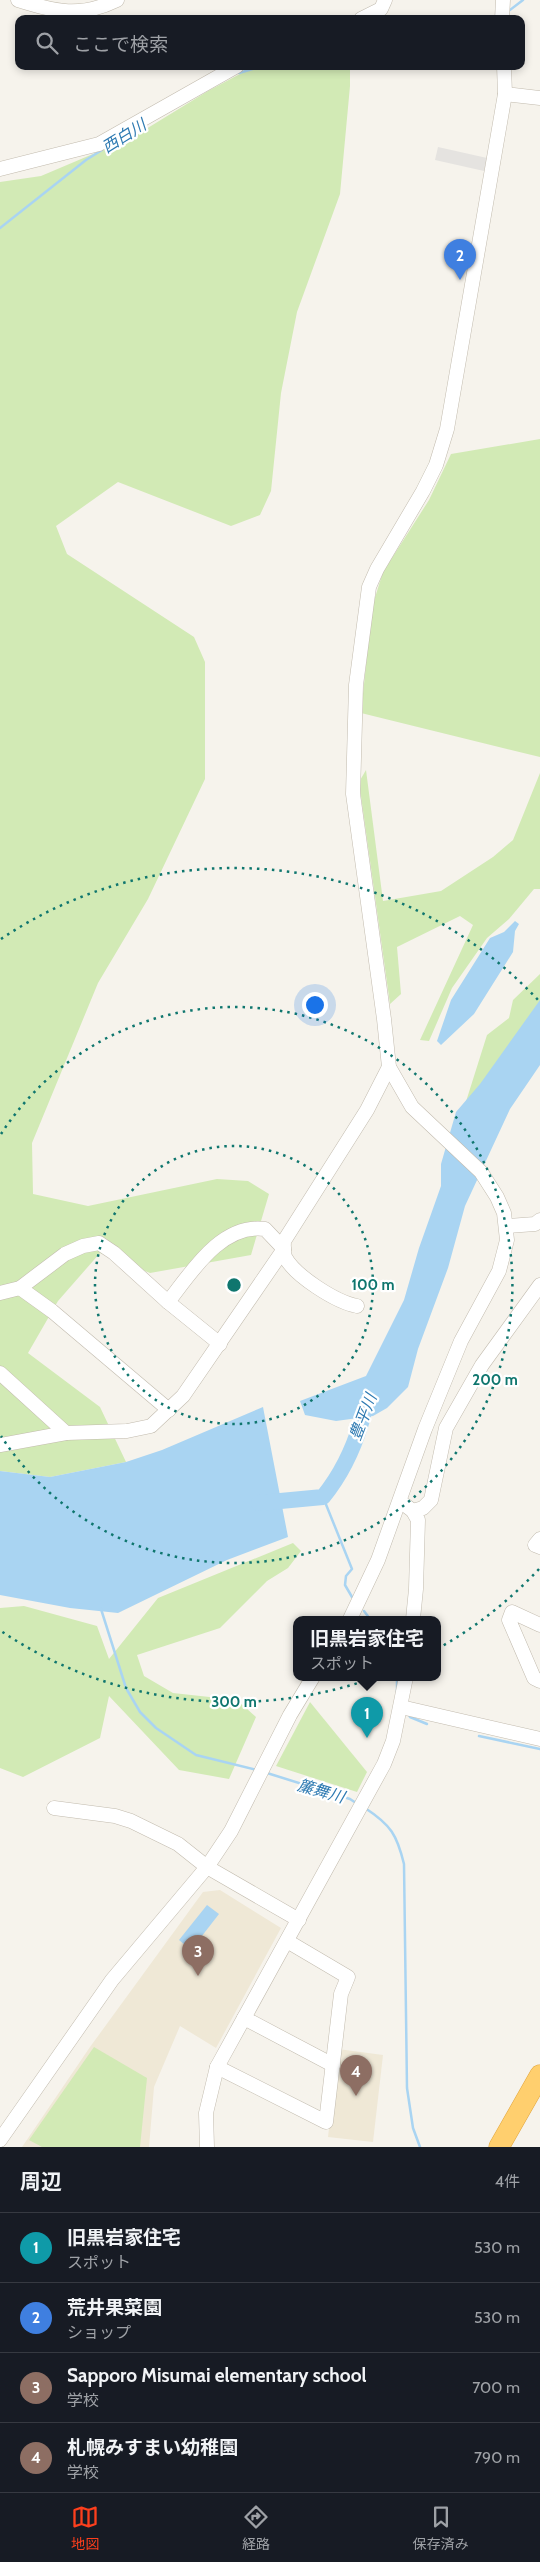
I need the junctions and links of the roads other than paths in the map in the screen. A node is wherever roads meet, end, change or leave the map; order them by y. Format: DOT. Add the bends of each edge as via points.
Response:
graph roads {
  1 [pos="18,0"];
  2 [pos="117,0"];
  3 [pos="385,0"];
  4 [pos="503,0"];
  5 [pos="369,15"];
  6 [pos="502,15"];
  7 [pos="229,70"];
  8 [pos="504,70"];
  9 [pos="506,94"];
  10 [pos="540,98"];
  11 [pos="0,169"];
  12 [pos="389,1067"];
  13 [pos="505,1220"];
  14 [pos="540,1220"];
  15 [pos="284,1249"];
  16 [pos="540,1285"];
  17 [pos="20,1288"];
  18 [pos="0,1293"];
  19 [pos="168,1302"];
  20 [pos="357,1306"];
  21 [pos="220,1344"];
  22 [pos="0,1373"];
  23 [pos="169,1410"];
  24 [pos="66,1433"];
  25 [pos="0,1445"];
  26 [pos="400,1502"];
  27 [pos="413,1511"];
  28 [pos="540,1539"];
  29 [pos="540,1547"];
  30 [pos="351,1616"];
  31 [pos="413,1616"];
  32 [pos="540,1626"];
  33 [pos="311,1681"];
  34 [pos="405,1681"];
  35 [pos="540,1681"];
  36 [pos="401,1707"];
  37 [pos="540,1739"];
  38 [pos="54,1808"];
  39 [pos="207,1867"];
  40 [pos="299,1920"];
  41 [pos="287,1942"];
  42 [pos="244,2018"];
  43 [pos="333,2065"];
  44 [pos="217,2067"];
  45 [pos="540,2075"];
  46 [pos="540,2102"];
  47 [pos="0,2140"];
  48 [pos="207,2147"];
  49 [pos="500,2147"];
  50 [pos="513,2147"];
  1 -- 2 [label="street" via="71,13 89,12"];
  3 -- 5 [label="street" via="381,9"];
  4 -- 6 [label="street"];
  7 -- 11 [label="street" via="99,144"];
  8 -- 9 [label="street"];
  9 -- 10 [label="street"];
  9 -- 12 [label="street" via="447,429 423,491 377,569 366,603 356,685 352,794"];
  12 -- 13 [label="street" via="412,1107 481,1172 497,1197"];
  12 -- 15 [label="street" via="367,1110 284,1241"];
  13 -- 14 [label="street" via="535,1224"];
  13 -- 26 [label="street" via="504,1257 499,1271 461,1340"];
  15 -- 19 [label="street" via="265,1229 245,1230 230,1236 212,1249"];
  15 -- 20 [label="street" via="286,1258 311,1283 343,1304"];
  15 -- 21 [label="street"];
  16 -- 27 [label="street" via="482,1364 446,1428 430,1500 423,1508"];
  17 -- 18 [label="street"];
  17 -- 19 [label="street" via="65,1254 99,1243"];
  17 -- 23 [label="street"];
  19 -- 21 [label="street"];
  21 -- 23 [label="street" via="183,1396"];
  22 -- 24 [label="street"];
  23 -- 24 [label="street" via="150,1426 127,1431"];
  24 -- 25 [label="street"];
  26 -- 27 [label="street"];
  26 -- 30 [label="street"];
  27 -- 31 [label="street" via="418,1520"];
  28 -- 29 [label="street" via="535,1545"];
  32 -- 35 [label="street" via="512,1612 509,1620 534,1678"];
  33 -- 39 [label="street" via="231,1831"];
  34 -- 36 [label="street"];
  36 -- 37 [label="street"];
  36 -- 40 [label="street" via="393,1741 372,1787"];
  38 -- 39 [label="street" via="131,1821 178,1844"];
  39 -- 40 [label="street"];
  39 -- 47 [label="street" via="112,1980"];
  40 -- 41 [label="street"];
  41 -- 42 [label="street"];
  41 -- 43 [label="street" via="348,1977 341,1994"];
  42 -- 43 [label="street"];
  42 -- 44 [label="street"];
  43 -- 44 [label="street" via="326,2122"];
  44 -- 48 [label="street" via="206,2113"];
  45 -- 49 [label="highway"];
  46 -- 50 [label="highway"];
}
